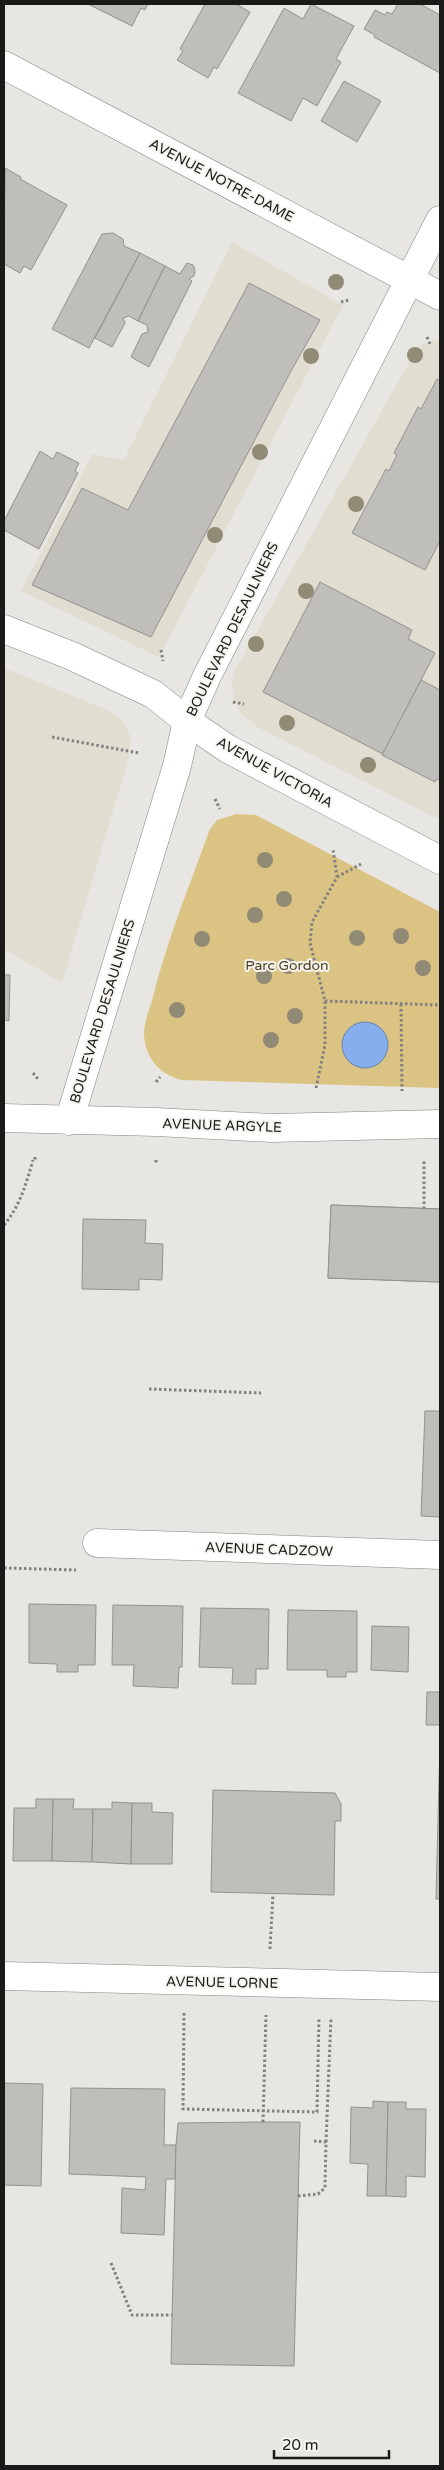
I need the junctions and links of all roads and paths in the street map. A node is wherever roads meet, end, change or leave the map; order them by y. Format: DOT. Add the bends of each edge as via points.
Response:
graph roads {
  1 [pos="4,65"];
  2 [pos="440,220"];
  3 [pos="409,279"];
  4 [pos="440,296"];
  5 [pos="349,300"];
  6 [pos="341,302"];
  7 [pos="427,338"];
  8 [pos="431,346"];
  9 [pos="4,630"];
  10 [pos="161,650"];
  11 [pos="163,662"];
  12 [pos="236,704"];
  13 [pos="238,710"];
  14 [pos="187,721"];
  15 [pos="52,737"];
  16 [pos="139,753"];
  17 [pos="215,799"];
  18 [pos="220,809"];
  19 [pos="333,849"];
  20 [pos="440,860"];
  21 [pos="361,864"];
  22 [pos="337,877"];
  23 [pos="325,1001"];
  24 [pos="401,1004"];
  25 [pos="440,1005"];
  26 [pos="33,1073"];
  27 [pos="160,1077"];
  28 [pos="38,1079"];
  29 [pos="156,1082"];
  30 [pos="316,1088"];
  31 [pos="402,1091"];
  32 [pos="4,1118"];
  33 [pos="69,1121"];
  34 [pos="440,1124"];
  35 [pos="34,1159"];
  36 [pos="424,1160"];
  37 [pos="424,1209"];
  38 [pos="4,1225"];
  39 [pos="149,1388"];
  40 [pos="261,1393"];
  41 [pos="97,1543"];
  42 [pos="440,1555"];
  43 [pos="4,1568"];
  44 [pos="82,1570"];
  45 [pos="273,1894"];
  46 [pos="270,1950"];
  47 [pos="4,1976"];
  48 [pos="440,1987"];
  49 [pos="184,2012"];
  50 [pos="266,2014"];
  51 [pos="319,2016"];
  52 [pos="330,2016"];
  53 [pos="263,2110"];
  54 [pos="263,2122"];
  55 [pos="314,2141"];
  56 [pos="326,2142"];
  57 [pos="298,2196"];
  58 [pos="111,2263"];
  59 [pos="172,2315"];
  1 -- 3 [label="street, AVENUE NOTRE-DAME"];
  2 -- 3 [label="street, BOULEVARD DESAULNIERS"];
  3 -- 4 [label="street, AVENUE NOTRE-DAME"];
  3 -- 14 [label="street, BOULEVARD DESAULNIERS" via="202,685"];
  5 -- 6 [label="path"];
  7 -- 8 [label="path"];
  9 -- 14 [label="street, AVENUE VICTORIA" via="72,656 153,694"];
  10 -- 11 [label="path"];
  12 -- 13 [label="path" via="244,704"];
  14 -- 20 [label="street, AVENUE VICTORIA" via="228,750"];
  14 -- 33 [label="street, BOULEVARD DESAULNIERS" via="177,766"];
  15 -- 16 [label="path"];
  17 -- 18 [label="path"];
  19 -- 22 [label="path"];
  21 -- 22 [label="path"];
  22 -- 23 [label="path" via="312,922 310,943"];
  23 -- 24 [label="path"];
  23 -- 30 [label="path" via="325,1045"];
  24 -- 25 [label="path"];
  24 -- 31 [label="path"];
  26 -- 28 [label="path"];
  27 -- 29 [label="path"];
  32 -- 33 [label="street, AVENUE ARGYLE"];
  33 -- 34 [label="street, AVENUE ARGYLE" via="272,1128"];
  35 -- 38 [label="path" via="14,1213"];
  36 -- 37 [label="path"];
  39 -- 40 [label="path"];
  41 -- 42 [label="street, AVENUE CADZOW"];
  43 -- 44 [label="path"];
  45 -- 46 [label="path"];
  47 -- 48 [label="street, AVENUE LORNE"];
  49 -- 53 [label="path" via="183,2109"];
  50 -- 53 [label="path"];
  51 -- 53 [label="path" via="316,2112"];
  52 -- 56 [label="path"];
  53 -- 54 [label="path"];
  55 -- 56 [label="path"];
  56 -- 57 [label="path" via="325,2188 318,2194"];
  58 -- 59 [label="path" via="132,2315"];
}
